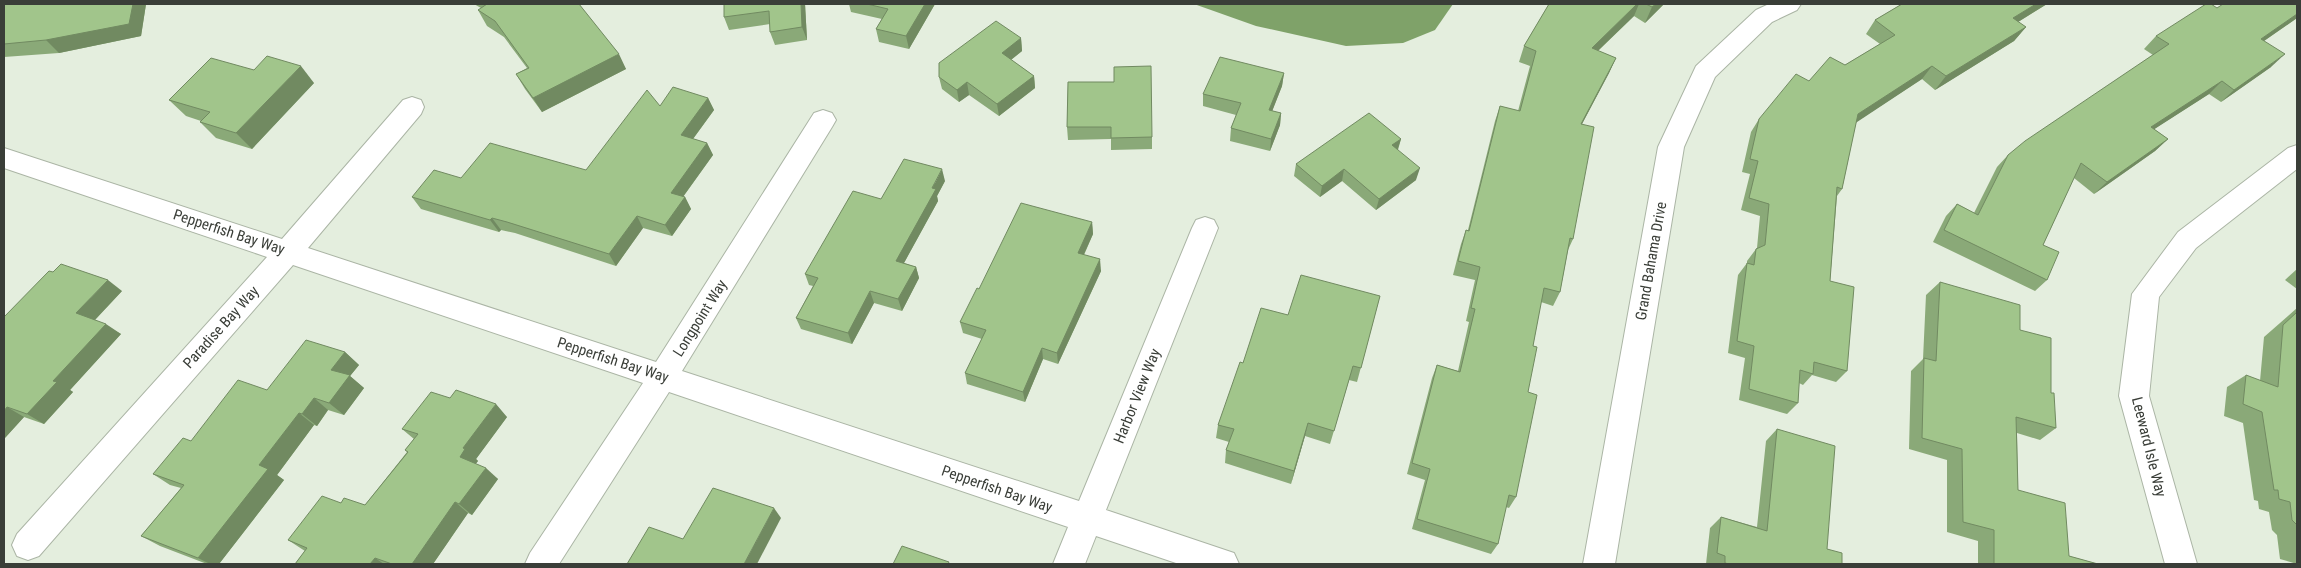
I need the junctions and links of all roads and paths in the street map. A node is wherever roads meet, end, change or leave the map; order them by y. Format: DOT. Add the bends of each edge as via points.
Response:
graph roads {
  1 [pos="1789,4"];
  2 [pos="412,107"];
  3 [pos="823,120"];
  4 [pos="2297,155"];
  5 [pos="4,158"];
  6 [pos="1205,228"];
  7 [pos="288,252"];
  8 [pos="663,377"];
  9 [pos="1087,519"];
  10 [pos="28,545"];
  11 [pos="541,564"];
  12 [pos="1069,564"];
  13 [pos="1222,564"];
  14 [pos="1599,564"];
  15 [pos="2180,564"];
  1 -- 14 [label="street, Grand Bahama Drive" via="1764,16 1705,72 1671,147"];
  2 -- 7 [label="street, Paradise Bay Way"];
  3 -- 8 [label="street, Longpoint Way"];
  4 -- 15 [label="street, Leeward Isle Way" via="2187,240 2146,294 2134,396"];
  5 -- 7 [label="street, Pepperfish Bay Way"];
  6 -- 9 [label="street, Harbor View Way"];
  7 -- 8 [label="street, Pepperfish Bay Way"];
  7 -- 10 [label="street, Paradise Bay Way"];
  8 -- 9 [label="street, Pepperfish Bay Way"];
  8 -- 11 [label="street, Longpoint Way"];
  9 -- 12 [label="street, Harbor View Way"];
  9 -- 13 [label="street, Pepperfish Bay Way"];
}
